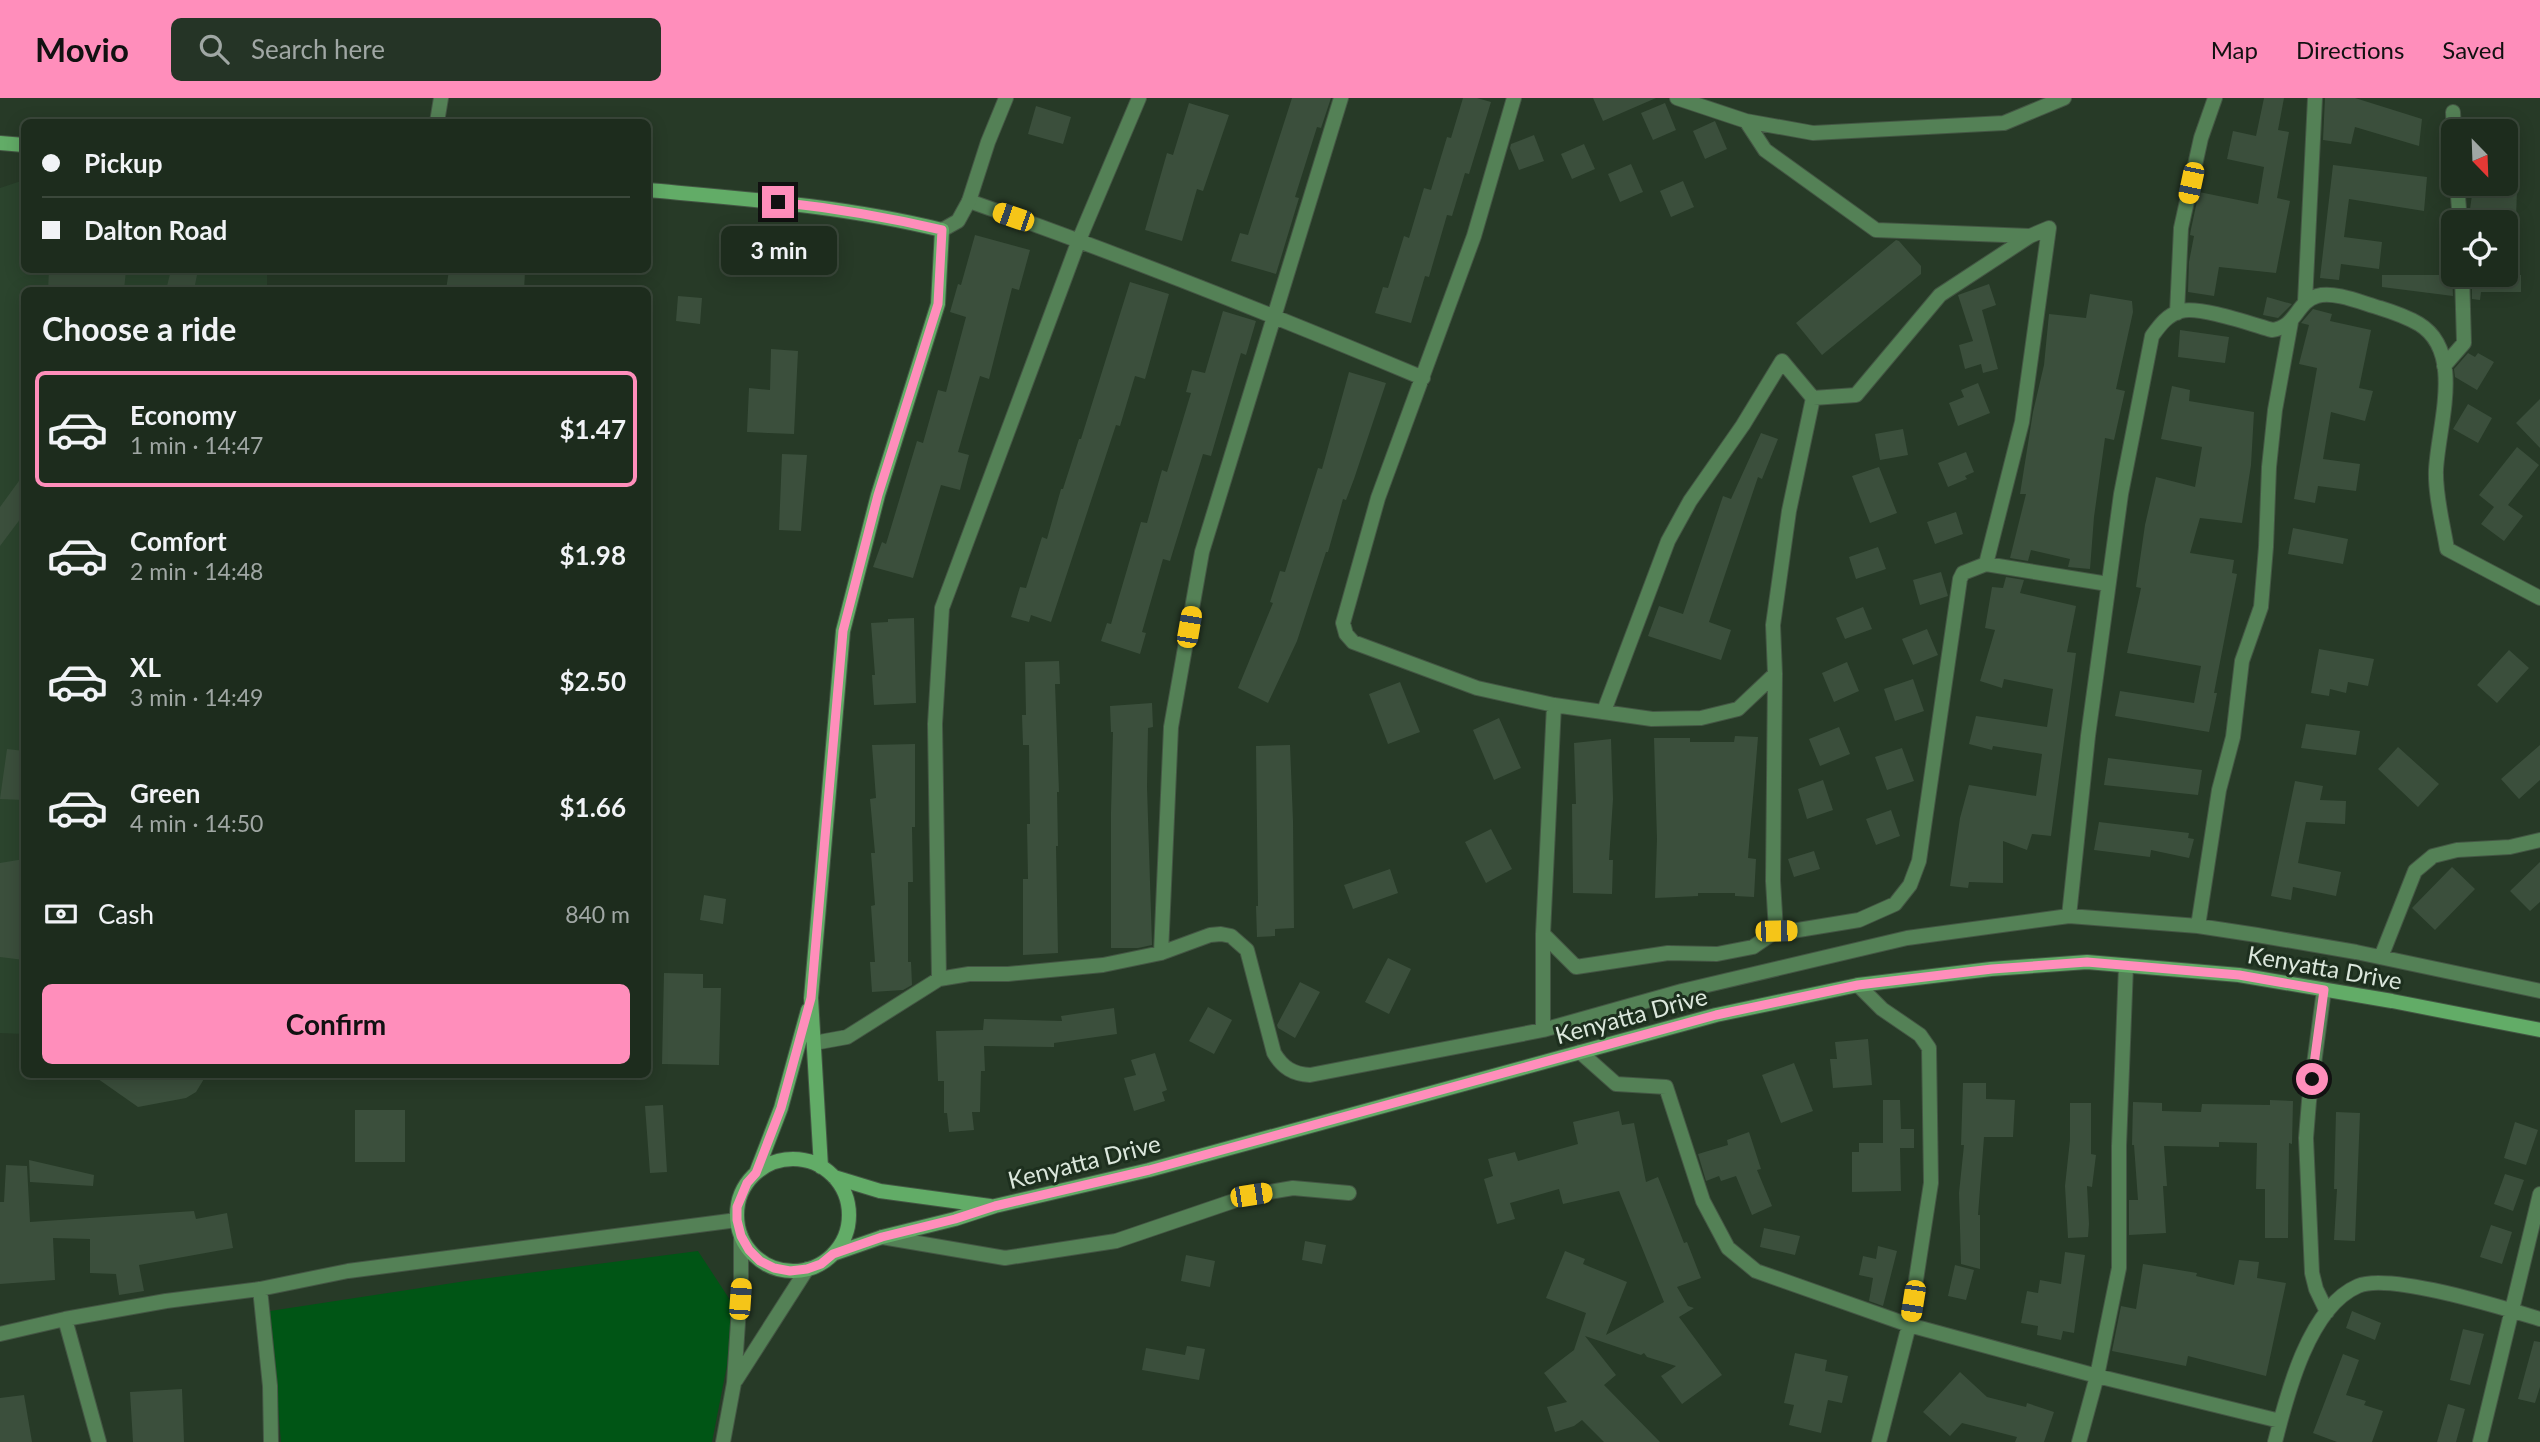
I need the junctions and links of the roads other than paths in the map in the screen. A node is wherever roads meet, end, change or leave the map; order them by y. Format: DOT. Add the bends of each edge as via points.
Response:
graph roads {
  1 [pos="441,98"];
  2 [pos="1006,98"];
  3 [pos="1139,98"];
  4 [pos="1341,98"];
  5 [pos="1514,98"];
  6 [pos="1677,98"];
  7 [pos="2064,98"];
  8 [pos="2215,98"];
  9 [pos="2315,98"];
  10 [pos="2453,112"];
  11 [pos="438,119"];
  12 [pos="2453,119"];
  13 [pos="1746,121"];
  14 [pos="0,143"];
  15 [pos="21,145"];
  16 [pos="651,190"];
  17 [pos="969,201"];
  18 [pos="942,230"];
  19 [pos="2031,236"];
  20 [pos="1079,240"];
  21 [pos="2462,287"];
  22 [pos="2305,302"];
  23 [pos="2177,313"];
  24 [pos="1276,316"];
  25 [pos="2291,322"];
  26 [pos="2444,366"];
  27 [pos="1423,378"];
  28 [pos="1813,398"];
  29 [pos="1986,564"];
  30 [pos="2108,584"];
  31 [pos="2540,598"];
  32 [pos="1775,674"];
  33 [pos="1554,705"];
  34 [pos="1604,711"];
  35 [pos="2540,840"];
  36 [pos="2069,916"];
  37 [pos="2198,926"];
  38 [pos="1776,931"];
  39 [pos="1543,934"];
  40 [pos="1161,953"];
  41 [pos="2381,957"];
  42 [pos="2126,965"];
  43 [pos="939,979"];
  44 [pos="1858,985"];
  45 [pos="2324,990"];
  46 [pos="2540,991"];
  47 [pos="811,998"];
  48 [pos="1543,1030"];
  49 [pos="2540,1030"];
  50 [pos="814,1043"];
  51 [pos="1580,1052"];
  52 [pos="821,1167"];
  53 [pos="756,1173"];
  54 [pos="834,1177"];
  55 [pos="1349,1193"];
  56 [pos="2540,1194"];
  57 [pos="995,1206"];
  58 [pos="737,1220"];
  59 [pos="741,1236"];
  60 [pos="882,1237"];
  61 [pos="833,1254"];
  62 [pos="807,1269"];
  63 [pos="260,1289"];
  64 [pos="2510,1310"];
  65 [pos="2327,1312"];
  66 [pos="65,1319"];
  67 [pos="2540,1319"];
  68 [pos="1909,1325"];
  69 [pos="0,1334"];
  70 [pos="2097,1377"];
  71 [pos="734,1382"];
  72 [pos="2280,1422"];
  73 [pos="100,1442"];
  74 [pos="271,1442"];
  75 [pos="723,1442"];
  76 [pos="1879,1442"];
  77 [pos="2079,1442"];
  78 [pos="2275,1442"];
  79 [pos="2480,1442"];
  1 -- 11 [label="street"];
  2 -- 17 [label="street"];
  3 -- 20 [label="street"];
  4 -- 24 [label="street"];
  5 -- 27 [label="street" via="1474,236"];
  6 -- 13 [label="street"];
  7 -- 13 [label="street" via="2004,123 1814,133"];
  8 -- 23 [label="street" via="2181,228"];
  9 -- 22 [label="street"];
  10 -- 12 [label="street"];
  13 -- 19 [label="street" via="1765,150 1877,230"];
  14 -- 15 [label="main road"];
  16 -- 18 [label="main road" via="830,208"];
  17 -- 18 [label="street" via="958,221"];
  17 -- 20 [label="street"];
  18 -- 47 [label="main road" via="938,304 878,495 843,631"];
  19 -- 28 [label="street" via="1940,295 1856,395"];
  19 -- 29 [label="street" via="2049,228 2022,422"];
  20 -- 24 [label="street"];
  20 -- 43 [label="street" via="942,608 934,724"];
  21 -- 26 [label="street" via="2464,343"];
  22 -- 25 [label="street"];
  22 -- 26 [label="street" via="2336,296 2404,317 2434,337 2443,350"];
  23 -- 25 [label="street" via="2195,310 2272,330"];
  23 -- 30 [label="street" via="2152,336"];
  24 -- 27 [label="street"];
  24 -- 40 [label="street" via="1199,566 1171,727"];
  25 -- 37 [label="street" via="2275,410 2261,607 2242,661 2233,737 2219,790"];
  26 -- 31 [label="street" via="2436,471 2447,549"];
  27 -- 33 [label="street" via="1378,498 1343,623 1346,634 1353,642 1477,688"];
  28 -- 32 [label="street" via="1789,511 1773,625"];
  28 -- 34 [label="street" via="1782,361 1668,541"];
  29 -- 30 [label="street"];
  29 -- 38 [label="street" via="1963,573 1960,579 1919,861 1910,886 1895,904 1859,920"];
  30 -- 36 [label="street"];
  32 -- 34 [label="street" via="1738,709 1701,718 1652,719"];
  32 -- 38 [label="street"];
  33 -- 34 [label="street"];
  33 -- 39 [label="street"];
  35 -- 41 [label="street" via="2433,856 2415,871"];
  36 -- 37 [label="street"];
  36 -- 48 [label="street" via="1907,938 1682,991"];
  37 -- 41 [label="street"];
  38 -- 39 [label="street" via="1753,947 1717,954 1668,953 1576,967"];
  39 -- 48 [label="street"];
  40 -- 43 [label="street" via="1103,965"];
  40 -- 48 [label="street" via="1210,935 1240,942 1251,959 1274,1053 1288,1070 1299,1074"];
  41 -- 46 [label="street"];
  42 -- 44 [label="main road, Kenyatta Drive" via="2087,962 1992,969"];
  42 -- 45 [label="main road, Kenyatta Drive" via="2239,975"];
  42 -- 70 [label="street" via="2119,1268"];
  43 -- 50 [label="street" via="847,1037"];
  44 -- 51 [label="main road, Kenyatta Drive" via="1716,1015"];
  44 -- 68 [label="street" via="1882,1009 1920,1035 1929,1048 1931,1183"];
  45 -- 49 [label="main road, Kenyatta Drive"];
  45 -- 65 [label="street" via="2306,1138 2312,1273"];
  47 -- 50 [label="main road"];
  47 -- 53 [label="main road" via="781,1108"];
  50 -- 52 [label="main road"];
  51 -- 57 [label="main road, Kenyatta Drive" via="1149,1170"];
  51 -- 68 [label="street" via="1616,1084 1666,1087 1703,1201 1728,1248 1741,1259 1756,1271"];
  52 -- 53 [label="main road" via="788,1159"];
  52 -- 54 [label="main road"];
  53 -- 58 [label="main road" via="741,1195"];
  54 -- 57 [label="main road" via="880,1191"];
  54 -- 61 [label="main road" via="844,1191 849,1217"];
  55 -- 60 [label="street" via="1293,1188 1251,1195 1116,1241 1005,1258"];
  56 -- 64 [label="street"];
  57 -- 60 [label="main road, Kenyatta Drive"];
  58 -- 59 [label="main road"];
  58 -- 63 [label="street" via="428,1259"];
  59 -- 62 [label="main road" via="760,1261 774,1268"];
  59 -- 71 [label="street"];
  60 -- 61 [label="main road, Kenyatta Drive"];
  61 -- 62 [label="main road"];
  62 -- 71 [label="street"];
  63 -- 66 [label="street"];
  63 -- 74 [label="street"];
  64 -- 65 [label="street" via="2384,1281 2358,1285"];
  64 -- 67 [label="street"];
  64 -- 79 [label="street"];
  65 -- 72 [label="street" via="2317,1324"];
  66 -- 69 [label="street"];
  66 -- 73 [label="street"];
  68 -- 70 [label="street"];
  68 -- 76 [label="street"];
  70 -- 72 [label="street"];
  70 -- 77 [label="street"];
  71 -- 75 [label="street"];
  72 -- 78 [label="street"];
}
